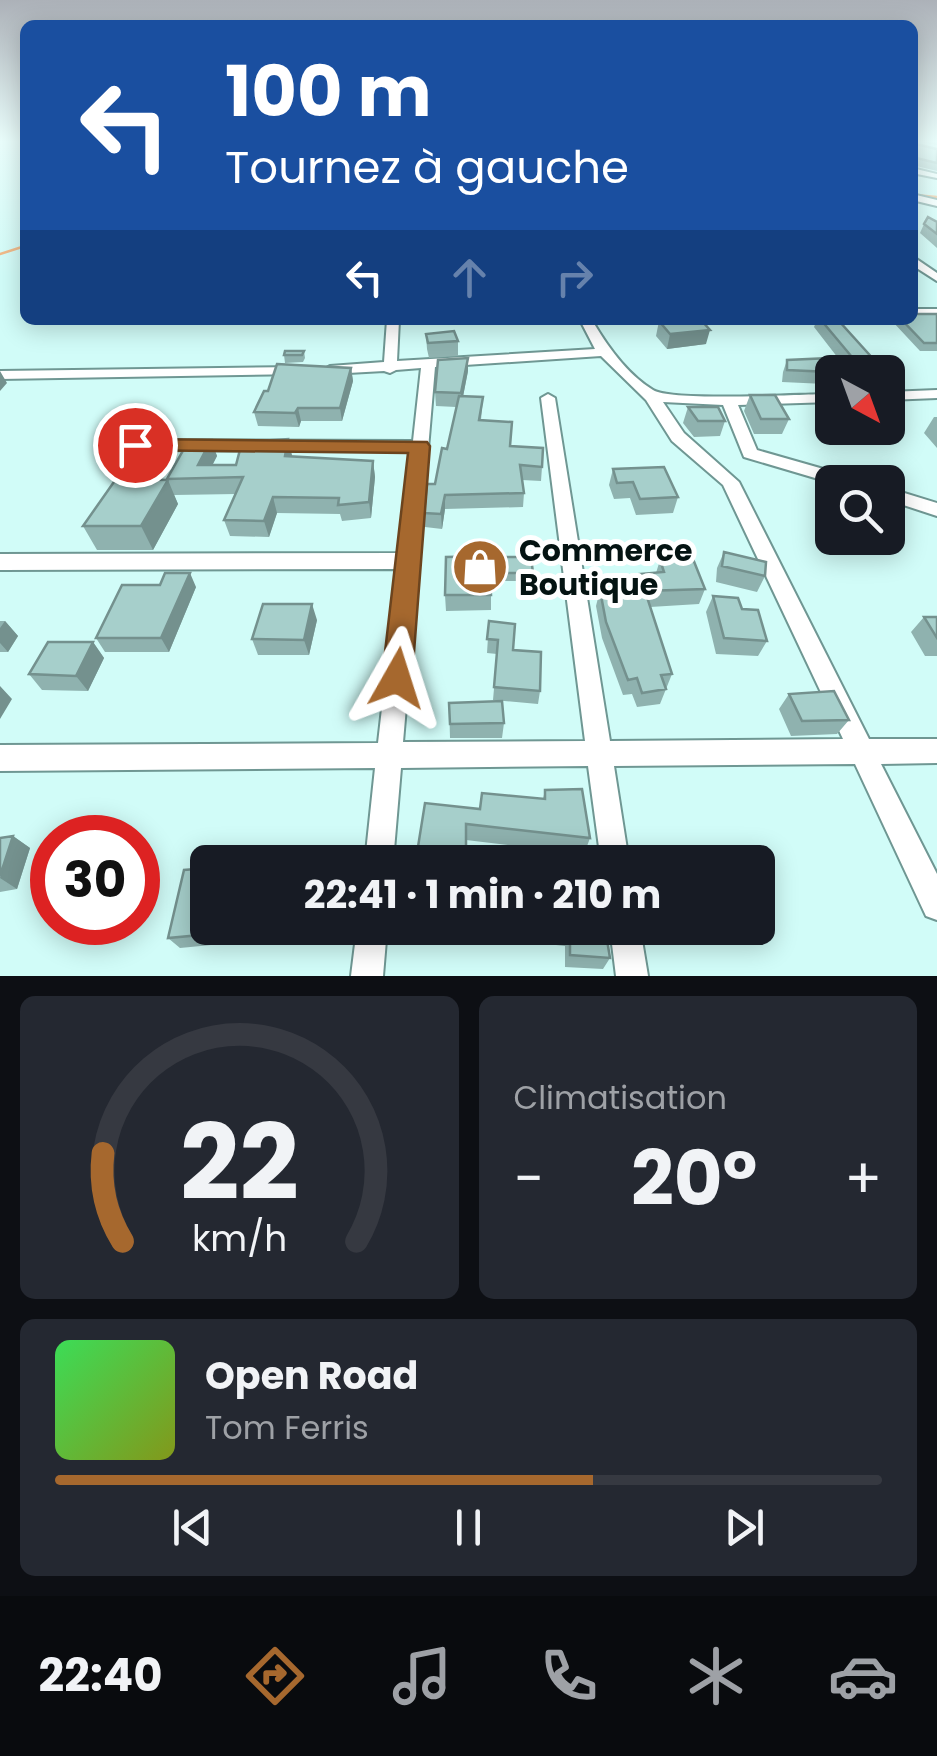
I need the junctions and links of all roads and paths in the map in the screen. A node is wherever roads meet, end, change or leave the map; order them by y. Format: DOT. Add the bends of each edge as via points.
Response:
graph roads {
  1 [pos="392,325"];
  2 [pos="589,325"];
  3 [pos="604,352"];
  4 [pos="428,366"];
  5 [pos="390,368"];
  6 [pos="0,375"];
  7 [pos="937,394"];
  8 [pos="905,395"];
  9 [pos="652,397"];
  10 [pos="548,398"];
  11 [pos="815,398"];
  12 [pos="729,401"];
  13 [pos="135,445"];
  14 [pos="420,446"];
  15 [pos="750,453"];
  16 [pos="815,472"];
  17 [pos="730,482"];
  18 [pos="905,500"];
  19 [pos="937,510"];
  20 [pos="408,561"];
  21 [pos="0,562"];
  22 [pos="862,752"];
  23 [pos="937,752"];
  24 [pos="600,754"];
  25 [pos="390,756"];
  26 [pos="0,758"];
  27 [pos="381,845"];
  28 [pos="613,845"];
  29 [pos="937,905"];
  30 [pos="371,945"];
  31 [pos="627,945"];
  32 [pos="368,976"];
  33 [pos="632,976"];
  1 -- 5 [label="street"];
  2 -- 3 [label="street"];
  3 -- 4 [label="street"];
  3 -- 9 [label="street"];
  4 -- 5 [label="street"];
  4 -- 14 [label="street"];
  5 -- 6 [label="street"];
  7 -- 8 [label="street"];
  9 -- 12 [label="street"];
  9 -- 17 [label="street" via="678,438"];
  10 -- 24 [label="street"];
  11 -- 12 [label="street"];
  12 -- 15 [label="street"];
  13 -- 14 [label="street"];
  14 -- 20 [label="street"];
  15 -- 16 [label="street"];
  15 -- 17 [label="street"];
  17 -- 22 [label="street"];
  18 -- 19 [label="street"];
  20 -- 21 [label="street"];
  20 -- 25 [label="street"];
  22 -- 23 [label="street"];
  22 -- 24 [label="street"];
  22 -- 29 [label="street"];
  24 -- 25 [label="street"];
  24 -- 28 [label="street"];
  25 -- 26 [label="street"];
  25 -- 27 [label="street"];
  30 -- 32 [label="street"];
  31 -- 33 [label="street"];
}
